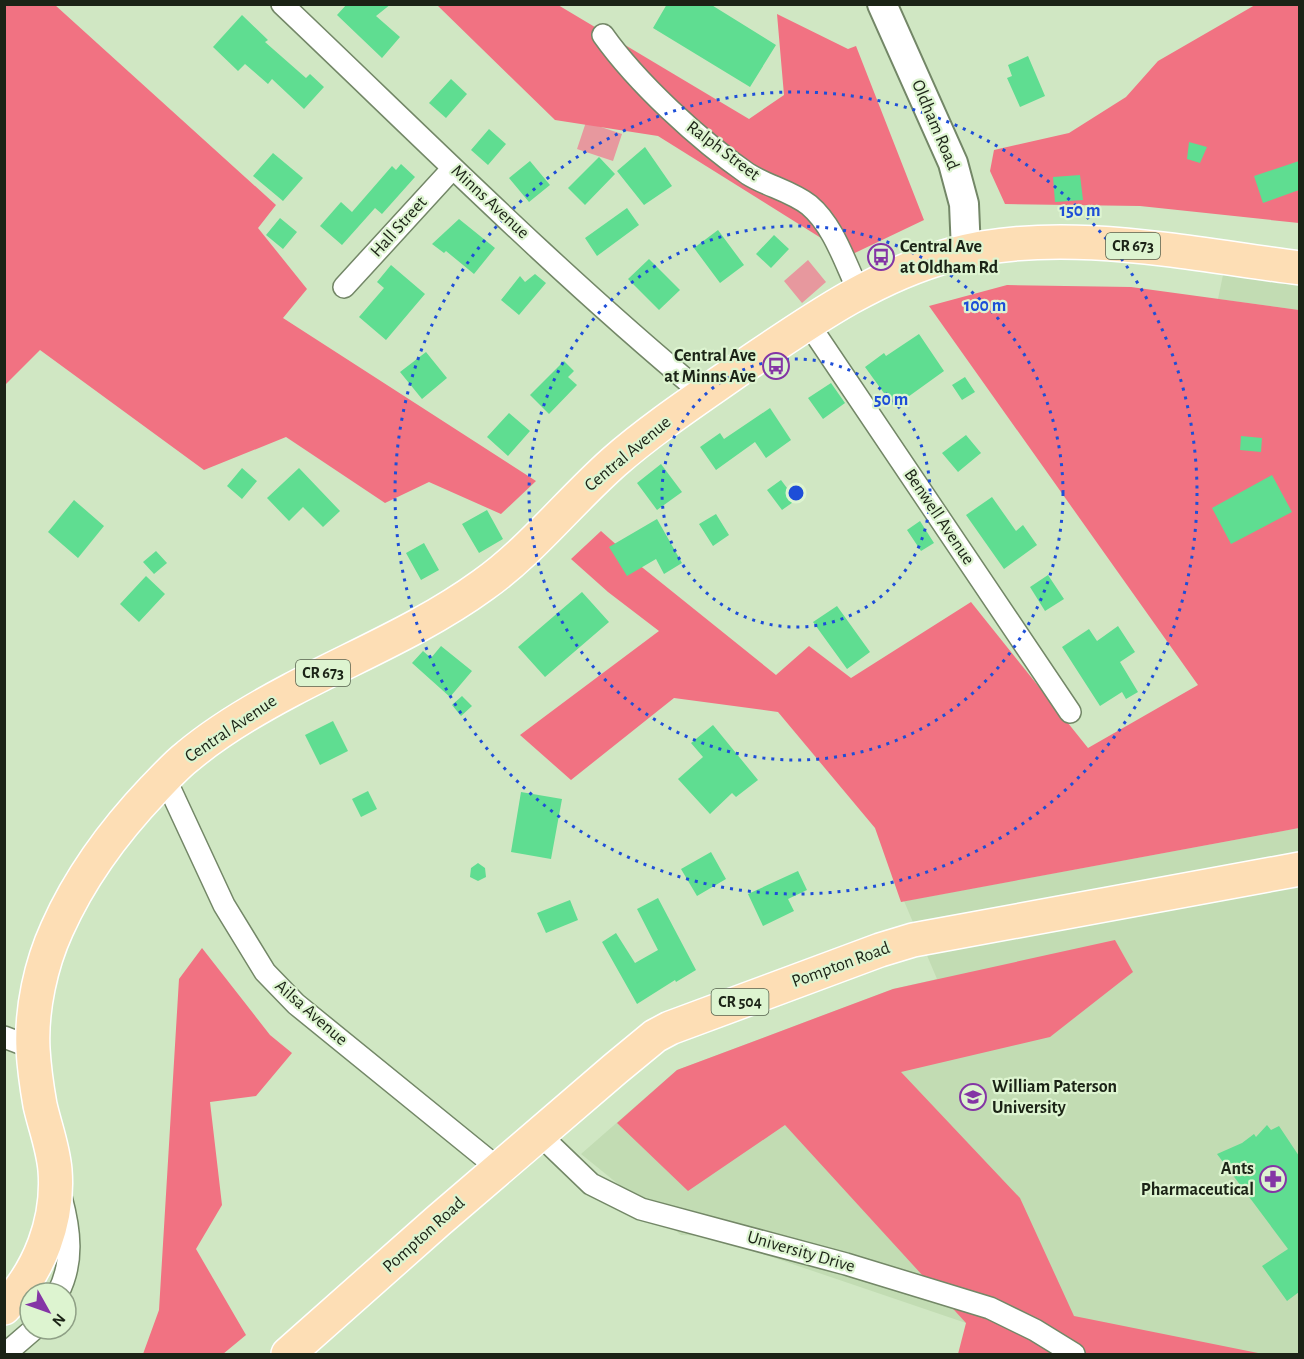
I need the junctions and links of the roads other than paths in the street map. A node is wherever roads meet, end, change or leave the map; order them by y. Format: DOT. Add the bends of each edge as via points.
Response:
graph roads {
  1 [pos="282,4"];
  2 [pos="882,4"];
  3 [pos="603,35"];
  4 [pos="453,168"];
  5 [pos="966,251"];
  6 [pos="1299,268"];
  7 [pos="344,287"];
  8 [pos="859,292"];
  9 [pos="808,323"];
  10 [pos="703,394"];
  11 [pos="1070,712"];
  12 [pos="165,778"];
  13 [pos="1299,869"];
  14 [pos="19,1043"];
  15 [pos="539,1134"];
  16 [pos="499,1169"];
  17 [pos="55,1180"];
  18 [pos="63,1281"];
  19 [pos="4,1308"];
  20 [pos="20,1341"];
  21 [pos="5,1354"];
  22 [pos="288,1354"];
  23 [pos="1074,1354"];
  1 -- 4 [label="street, Minns Avenue"];
  2 -- 5 [label="street, Oldham Road" via="953,163 964,204"];
  3 -- 8 [label="street, Ralph Street" via="632,70 730,161 808,205 826,224"];
  4 -- 7 [label="street, Hall Street"];
  4 -- 10 [label="street, Minns Avenue"];
  5 -- 6 [label="main road, CR 673" via="1039,242 1084,243"];
  5 -- 8 [label="main road, Central Avenue / CR 673" via="894,274"];
  8 -- 9 [label="main road, Central Avenue / CR 673"];
  9 -- 10 [label="main road, Central Avenue / CR 673"];
  9 -- 11 [label="street, Benwell Avenue"];
  10 -- 12 [label="main road, Central Avenue / CR 673" via="615,461 482,586 424,622 237,721 191,753"];
  12 -- 14 [label="main road, Central Avenue / CR 673" via="120,826 58,925 35,1006"];
  12 -- 16 [label="street, Ailsa Avenue" via="224,905 265,972 296,1004"];
  13 -- 15 [label="main road, Pompton Road / CR 504" via="913,940 880,950 662,1032"];
  14 -- 17 [label="main road, Central Avenue / CR 673" via="50,1138"];
  15 -- 16 [label="main road, Pompton Road / CR 504"];
  15 -- 23 [label="street, University Drive" via="591,1184 641,1209 846,1264 990,1308"];
  16 -- 22 [label="main road, Pompton Road / CR 504"];
  17 -- 18 [label="street" via="68,1225 70,1248"];
  17 -- 19 [label="main road, Central Avenue / CR 673" via="52,1225 43,1249 31,1273"];
  20 -- 21 [label="street"];
}
